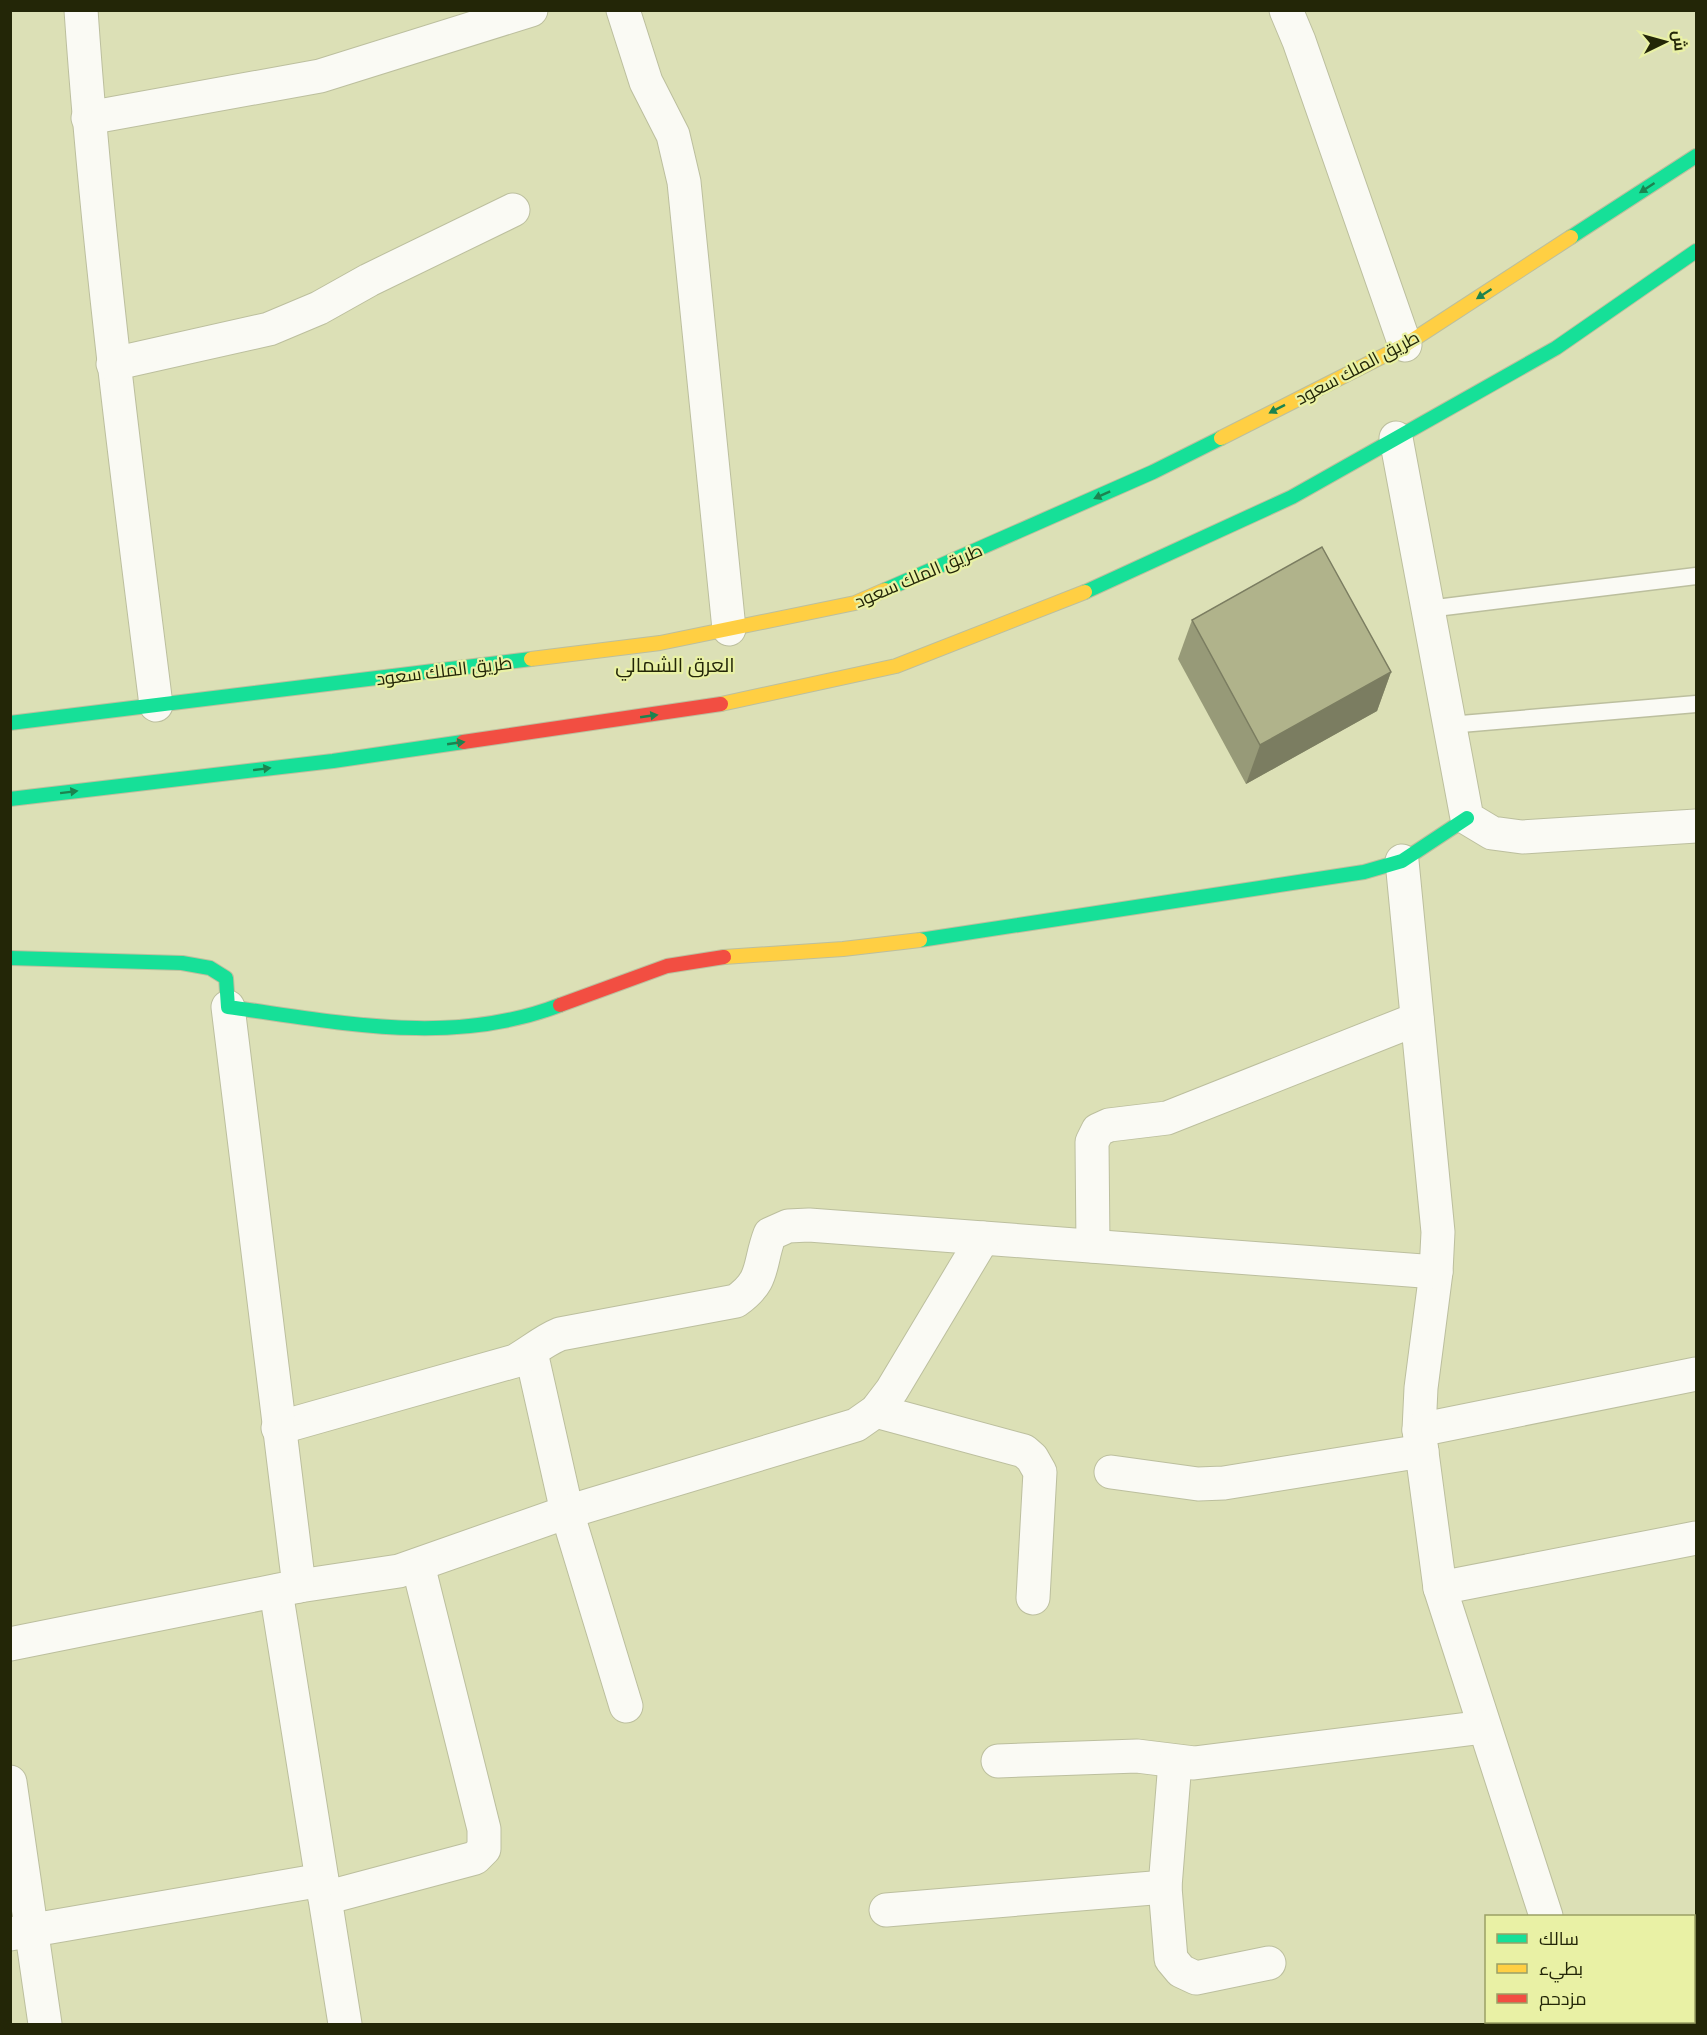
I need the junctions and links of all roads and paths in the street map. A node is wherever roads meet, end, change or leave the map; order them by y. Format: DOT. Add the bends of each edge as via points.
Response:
graph roads {
  1 [pos="81,10"];
  2 [pos="531,10"];
  3 [pos="623,10"];
  4 [pos="1286,10"];
  5 [pos="88,118"];
  6 [pos="1696,156"];
  7 [pos="513,210"];
  8 [pos="1696,251"];
  9 [pos="1405,345"];
  10 [pos="113,364"];
  11 [pos="1396,438"];
  12 [pos="1696,576"];
  13 [pos="1428,609"];
  14 [pos="729,629"];
  15 [pos="1696,704"];
  16 [pos="156,705"];
  17 [pos="10,723"];
  18 [pos="1449,725"];
  19 [pos="10,799"];
  20 [pos="1467,818"];
  21 [pos="1696,826"];
  22 [pos="1402,861"];
  23 [pos="10,958"];
  24 [pos="228,1007"];
  25 [pos="1418,1019"];
  26 [pos="982,1238"];
  27 [pos="1093,1246"];
  28 [pos="1436,1272"];
  29 [pos="531,1352"];
  30 [pos="1696,1374"];
  31 [pos="876,1411"];
  32 [pos="278,1428"];
  33 [pos="1420,1440"];
  34 [pos="1111,1472"];
  35 [pos="567,1512"];
  36 [pos="1696,1538"];
  37 [pos="418,1565"];
  38 [pos="288,1588"];
  39 [pos="1440,1588"];
  40 [pos="1033,1598"];
  41 [pos="10,1644"];
  42 [pos="626,1706"];
  43 [pos="1484,1726"];
  44 [pos="998,1761"];
  45 [pos="1175,1762"];
  46 [pos="10,1782"];
  47 [pos="1165,1887"];
  48 [pos="324,1889"];
  49 [pos="886,1910"];
  50 [pos="1545,1915"];
  51 [pos="20,1932"];
  52 [pos="1269,1963"];
  53 [pos="45,2025"];
  54 [pos="345,2025"];
  1 -- 5 [label="street"];
  2 -- 5 [label="street" via="320,76"];
  3 -- 14 [label="street" via="646,82 673,135 684,182"];
  4 -- 9 [label="street"];
  5 -- 10 [label="street"];
  6 -- 9 [label="main road, طريق الملك سعود, one-way"];
  7 -- 10 [label="street" via="319,308 269,329"];
  8 -- 11 [label="main road" via="1556,348"];
  9 -- 14 [label="main road, طريق الملك سعود, one-way" via="1154,472 855,603"];
  10 -- 16 [label="street"];
  11 -- 13 [label="street"];
  19 -- 11 [label="main road, one-way" via="333,761 697,709 896,666 1066,601 1292,497"];
  12 -- 13 [label="lane"];
  13 -- 18 [label="street"];
  14 -- 16 [label="main road, طريق الملك سعود" via="660,643"];
  15 -- 18 [label="lane"];
  16 -- 17 [label="main road, طريق الملك سعود"];
  18 -- 20 [label="street"];
  20 -- 21 [label="street" via="1492,832 1522,837"];
  20 -- 22 [label="main road"];
  22 -- 24 [label="main road" via="1364,872 891,944 687,962 654,970 555,1008 504,1022 461,1028 413,1030"];
  22 -- 25 [label="street"];
  23 -- 24 [label="main road" via="182,963 210,968 226,978"];
  24 -- 32 [label="street"];
  25 -- 27 [label="street" via="1167,1118 1109,1125 1098,1130 1092,1142"];
  25 -- 28 [label="street" via="1437,1232"];
  26 -- 27 [label="street"];
  26 -- 29 [label="street" via="788,1226 770,1234 759,1279 736,1301 560,1334 544,1340"];
  26 -- 31 [label="street"];
  27 -- 28 [label="street"];
  28 -- 33 [label="street" via="1421,1388"];
  29 -- 32 [label="street" via="515,1361"];
  29 -- 35 [label="street"];
  30 -- 33 [label="street"];
  31 -- 35 [label="street" via="856,1425 836,1432"];
  31 -- 40 [label="street" via="1024,1451 1032,1458 1040,1472"];
  32 -- 38 [label="street"];
  33 -- 34 [label="street" via="1224,1483 1198,1484"];
  33 -- 39 [label="street"];
  35 -- 37 [label="street"];
  35 -- 42 [label="street"];
  36 -- 39 [label="street"];
  37 -- 38 [label="street"];
  37 -- 48 [label="street" via="484,1829 484,1849 475,1858"];
  38 -- 41 [label="street"];
  38 -- 48 [label="street"];
  39 -- 43 [label="street"];
  43 -- 45 [label="street" via="1194,1763"];
  43 -- 50 [label="street"];
  44 -- 45 [label="street" via="1137,1755"];
  45 -- 47 [label="street"];
  46 -- 51 [label="street"];
  47 -- 49 [label="street"];
  47 -- 52 [label="street" via="1171,1959 1180,1971 1196,1978"];
  48 -- 51 [label="street"];
  48 -- 54 [label="street"];
  51 -- 53 [label="street"];
}
